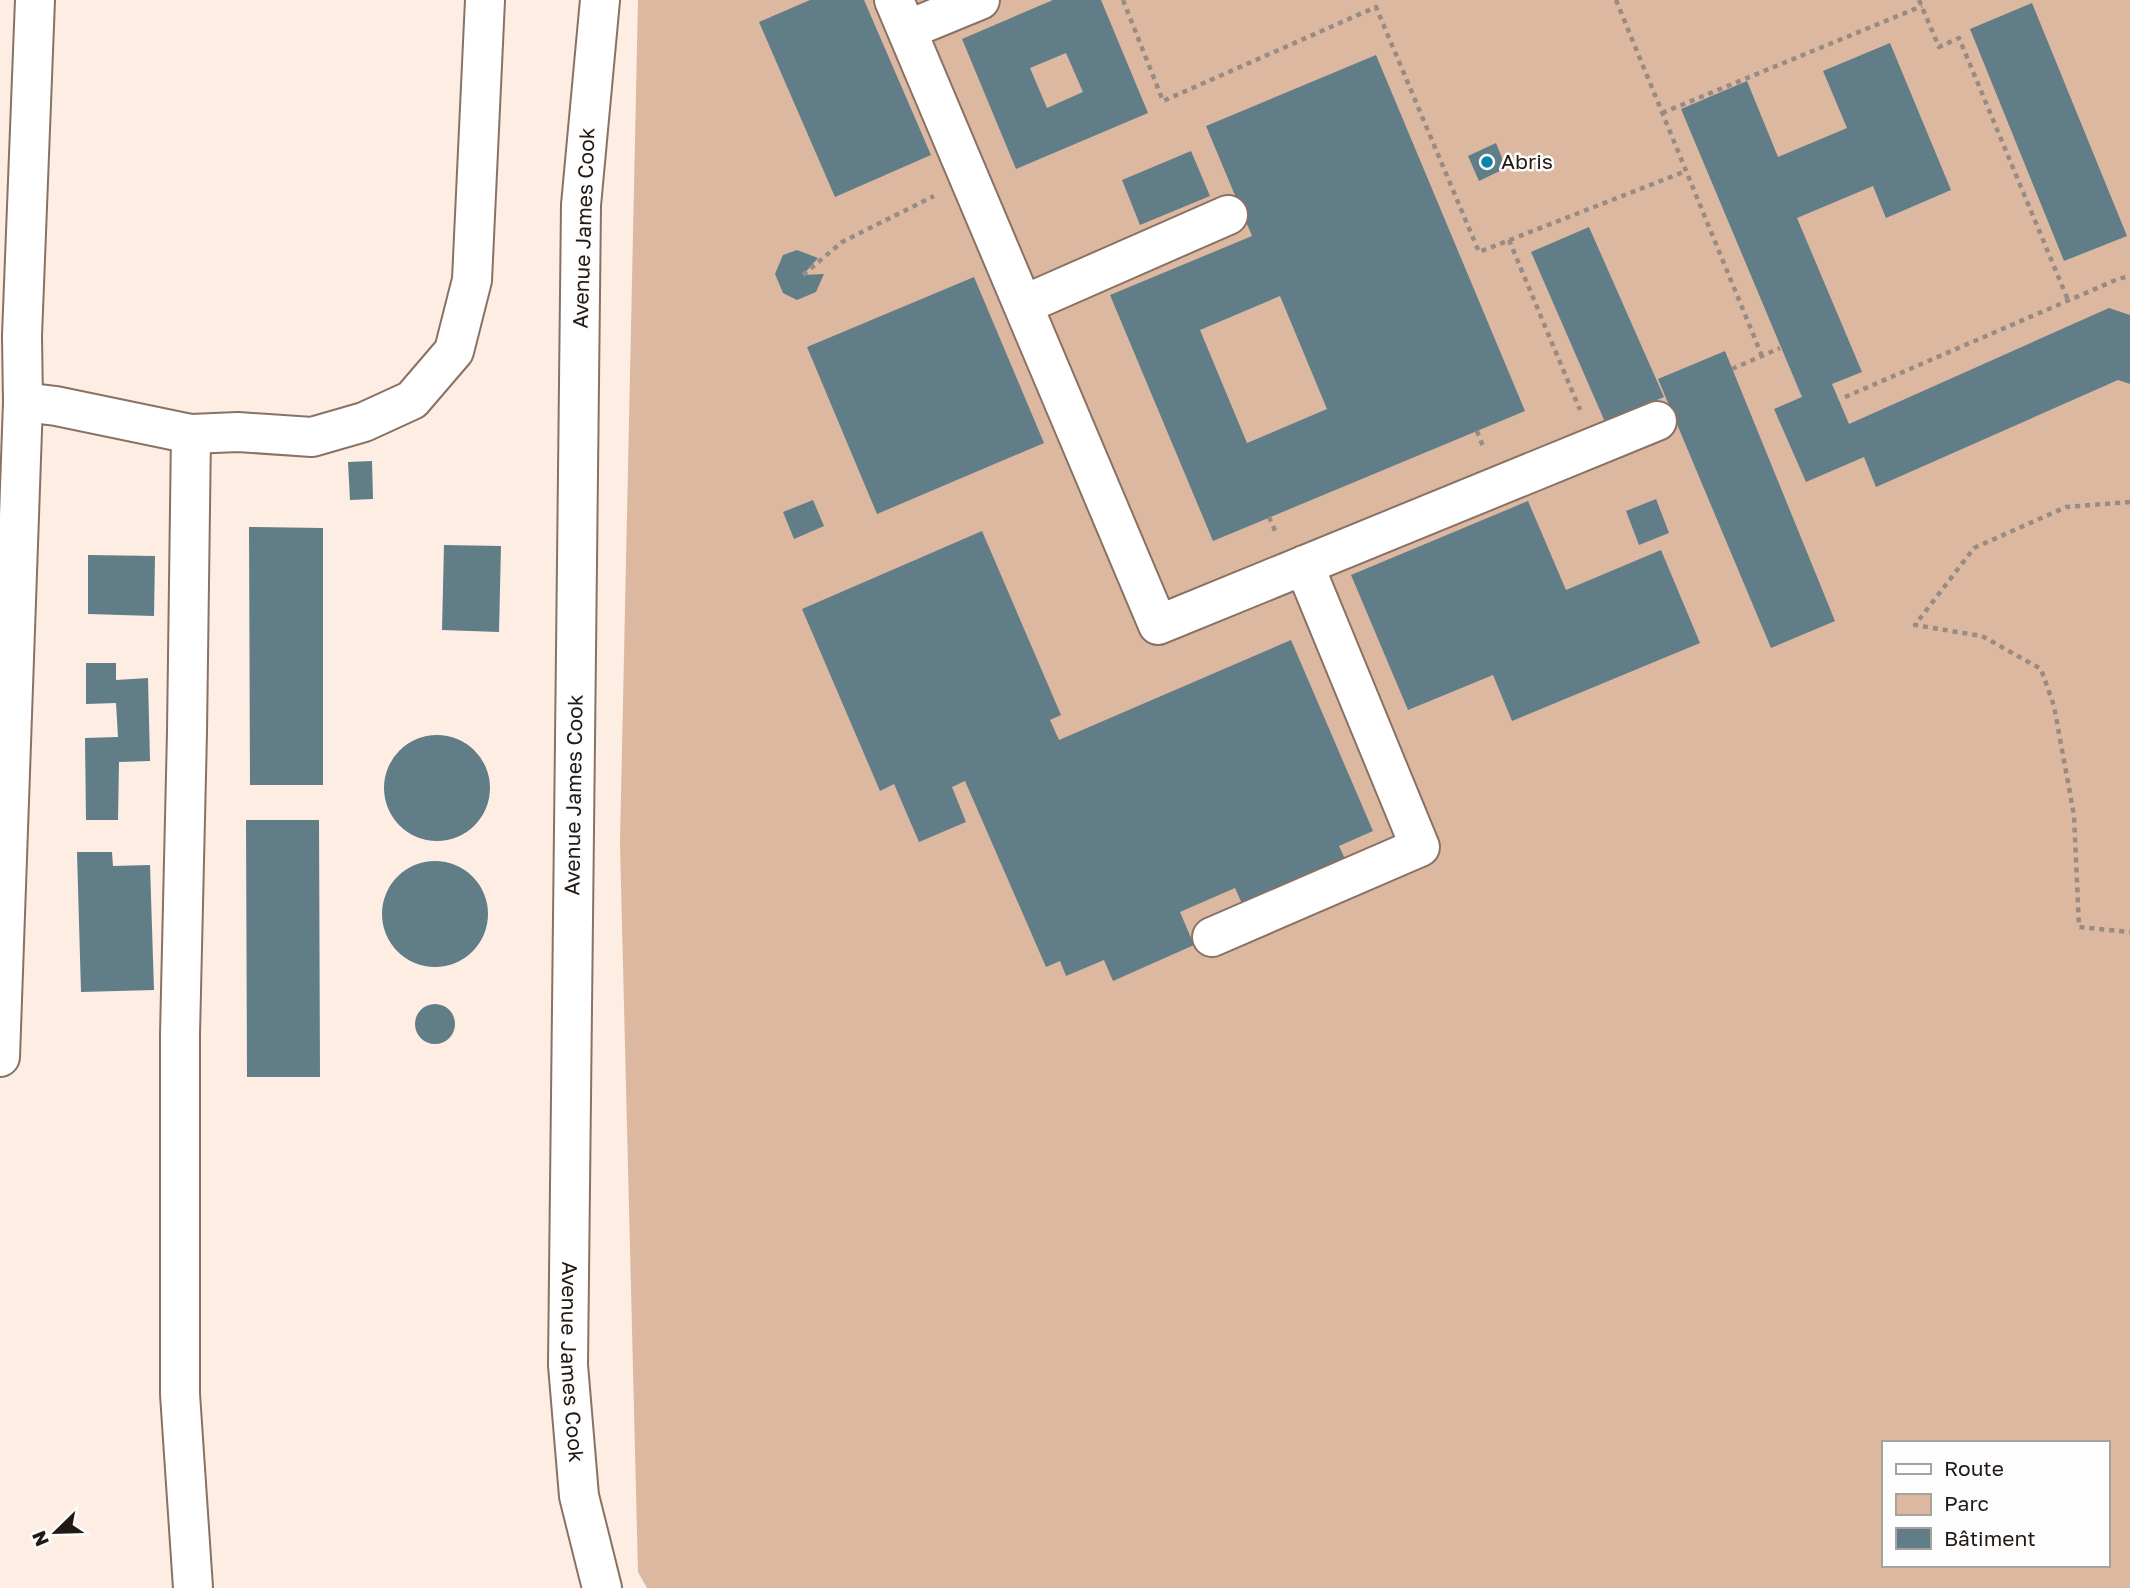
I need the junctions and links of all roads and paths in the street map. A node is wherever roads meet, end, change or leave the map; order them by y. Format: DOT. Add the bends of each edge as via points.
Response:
graph roads {
  1 [pos="35,0"];
  2 [pos="485,0"];
  3 [pos="600,0"];
  4 [pos="980,0"];
  5 [pos="1123,0"];
  6 [pos="1373,0"];
  7 [pos="1616,0"];
  8 [pos="1921,3"];
  9 [pos="1376,7"];
  10 [pos="900,15"];
  11 [pos="1662,113"];
  12 [pos="1686,170"];
  13 [pos="970,178"];
  14 [pos="1228,215"];
  15 [pos="1509,240"];
  16 [pos="803,275"];
  17 [pos="2130,276"];
  18 [pos="2068,300"];
  19 [pos="1023,305"];
  20 [pos="1780,348"];
  21 [pos="1762,356"];
  22 [pos="1732,369"];
  23 [pos="1845,397"];
  24 [pos="23,402"];
  25 [pos="1657,421"];
  26 [pos="191,434"];
  27 [pos="1595,446"];
  28 [pos="2130,502"];
  29 [pos="1304,565"];
  30 [pos="2130,932"];
  31 [pos="1212,937"];
  32 [pos="0,1057"];
  33 [pos="193,1588"];
  34 [pos="602,1588"];
  1 -- 24 [label="main road"];
  2 -- 26 [label="main road" via="472,280 454,351 412,400 364,422 312,438 238,432"];
  3 -- 34 [label="main road, Avenue James Cook" via="581,205 568,1365 579,1496"];
  4 -- 10 [label="main road"];
  5 -- 9 [label="path" via="1163,101"];
  6 -- 9 [label="path"];
  7 -- 11 [label="path"];
  8 -- 11 [label="path"];
  8 -- 18 [label="path" via="1938,47 1959,38"];
  9 -- 15 [label="path" via="1479,252"];
  10 -- 13 [label="main road"];
  11 -- 12 [label="path"];
  12 -- 15 [label="path"];
  12 -- 21 [label="path"];
  13 -- 16 [label="path" via="842,242"];
  13 -- 19 [label="main road"];
  14 -- 19 [label="main road"];
  15 -- 27 [label="path"];
  17 -- 18 [label="path"];
  18 -- 23 [label="path"];
  19 -- 29 [label="main road" via="1158,625"];
  20 -- 21 [label="path"];
  21 -- 22 [label="path"];
  24 -- 26 [label="main road"];
  24 -- 32 [label="main road"];
  25 -- 27 [label="main road"];
  26 -- 33 [label="main road" via="180,1034 180,1394"];
  27 -- 29 [label="main road"];
  28 -- 30 [label="path" via="2066,508 1974,548 1916,625 1982,636 2041,669 2054,706 2074,815 2079,927"];
  29 -- 31 [label="main road" via="1420,847"];
}
